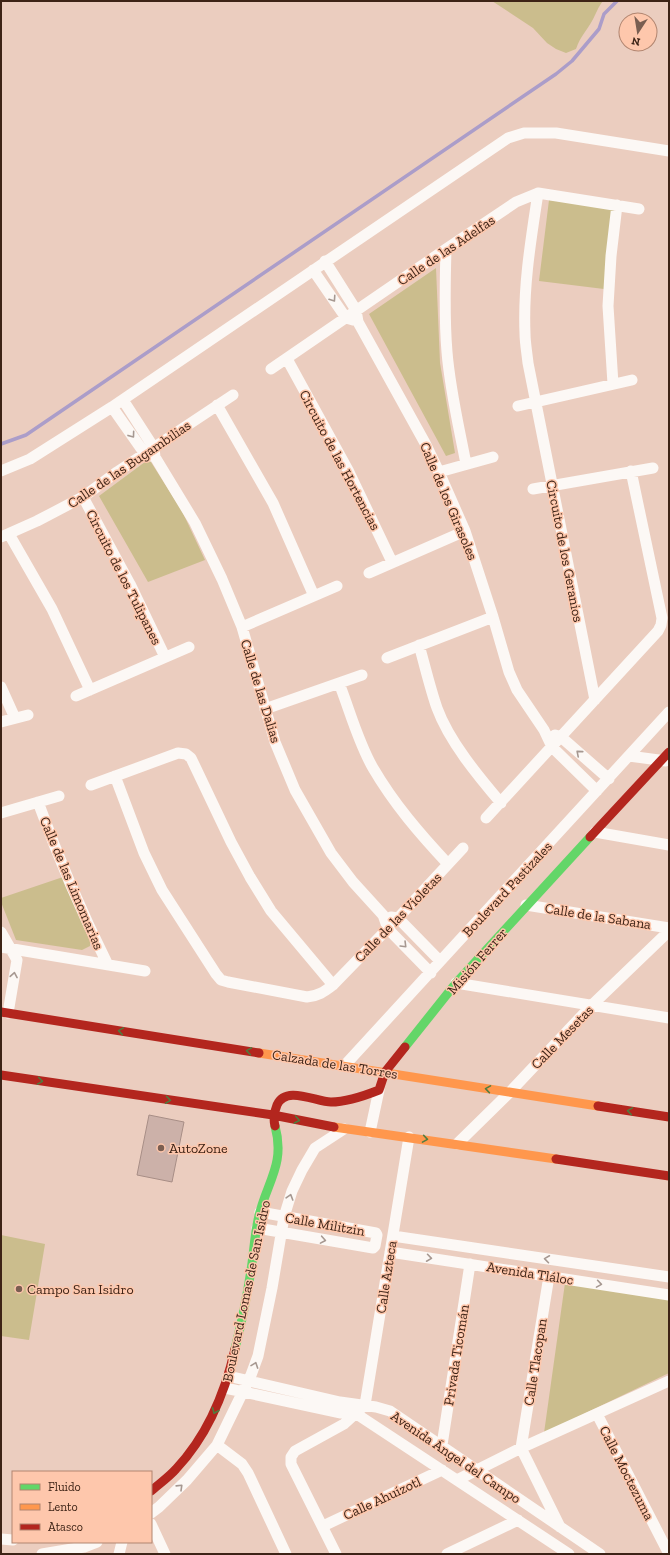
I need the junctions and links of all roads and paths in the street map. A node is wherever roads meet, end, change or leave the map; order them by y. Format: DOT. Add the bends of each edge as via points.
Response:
graph roads {
  1 [pos="669,151"];
  2 [pos="538,193"];
  3 [pos="617,205"];
  4 [pos="639,209"];
  5 [pos="446,249"];
  6 [pos="325,261"];
  7 [pos="313,270"];
  8 [pos="356,310"];
  9 [pos="346,318"];
  10 [pos="358,322"];
  11 [pos="287,359"];
  12 [pos="272,369"];
  13 [pos="632,380"];
  14 [pos="613,384"];
  15 [pos="233,395"];
  16 [pos="123,400"];
  17 [pos="535,401"];
  18 [pos="217,405"];
  19 [pos="518,406"];
  20 [pos="112,407"];
  21 [pos="152,453"];
  22 [pos="493,457"];
  23 [pos="466,464"];
  24 [pos="652,468"];
  25 [pos="1,471"];
  26 [pos="439,472"];
  27 [pos="631,472"];
  28 [pos="552,485"];
  29 [pos="533,489"];
  30 [pos="83,497"];
  31 [pos="465,531"];
  32 [pos="5,535"];
  33 [pos="392,562"];
  34 [pos="369,573"];
  35 [pos="337,586"];
  36 [pos="314,596"];
  37 [pos="493,617"];
  38 [pos="242,627"];
  39 [pos="419,645"];
  40 [pos="189,647"];
  41 [pos="165,657"];
  42 [pos="387,658"];
  43 [pos="362,675"];
  44 [pos="339,683"];
  45 [pos="1,687"];
  46 [pos="90,690"];
  47 [pos="76,696"];
  48 [pos="596,700"];
  49 [pos="265,710"];
  50 [pos="669,712"];
  51 [pos="28,715"];
  52 [pos="15,718"];
  53 [pos="1,722"];
  54 [pos="544,730"];
  55 [pos="561,737"];
  56 [pos="552,747"];
  57 [pos="629,756"];
  58 [pos="666,758"];
  59 [pos="115,776"];
  60 [pos="609,779"];
  61 [pos="91,785"];
  62 [pos="597,791"];
  63 [pos="59,796"];
  64 [pos="38,802"];
  65 [pos="500,803"];
  66 [pos="1,813"];
  67 [pos="486,818"];
  68 [pos="595,832"];
  69 [pos="669,845"];
  70 [pos="464,848"];
  71 [pos="448,864"];
  72 [pos="526,905"];
  73 [pos="383,915"];
  74 [pos="398,918"];
  75 [pos="669,928"];
  76 [pos="388,929"];
  77 [pos="669,931"];
  78 [pos="2,933"];
  79 [pos="4,950"];
  80 [pos="440,961"];
  81 [pos="107,964"];
  82 [pos="145,971"];
  83 [pos="431,973"];
  84 [pos="456,983"];
  85 [pos="333,985"];
  86 [pos="591,1006"];
  87 [pos="4,1013"];
  88 [pos="669,1018"];
  89 [pos="345,1065"];
  90 [pos="385,1072"];
  91 [pos="1,1075"];
  92 [pos="379,1090"];
  93 [pos="509,1092"];
  94 [pos="273,1115"];
  95 [pos="669,1117"];
  96 [pos="344,1128"];
  97 [pos="370,1132"];
  98 [pos="408,1137"];
  99 [pos="457,1144"];
  100 [pos="669,1176"];
  101 [pos="260,1212"];
  102 [pos="284,1217"];
  103 [pos="257,1228"];
  104 [pos="281,1232"];
  105 [pos="393,1236"];
  106 [pos="390,1252"];
  107 [pos="470,1264"];
  108 [pos="549,1276"];
  109 [pos="669,1277"];
  110 [pos="669,1295"];
  111 [pos="228,1376"];
  112 [pos="248,1381"];
  113 [pos="669,1381"];
  114 [pos="225,1388"];
  115 [pos="243,1392"];
  116 [pos="365,1405"];
  117 [pos="355,1413"];
  118 [pos="597,1414"];
  119 [pos="217,1445"];
  120 [pos="442,1445"];
  121 [pos="520,1448"];
  122 [pos="442,1470"];
  123 [pos="477,1471"];
  124 [pos="457,1480"];
  125 [pos="152,1490"];
  126 [pos="152,1512"];
  127 [pos="518,1520"];
  128 [pos="152,1526"];
  129 [pos="323,1526"];
  130 [pos="560,1528"];
  131 [pos="1,1539"];
  132 [pos="12,1540"];
  133 [pos="94,1543"];
  134 [pos="122,1543"];
  135 [pos="42,1554"];
  136 [pos="119,1554"];
  137 [pos="165,1554"];
  138 [pos="286,1554"];
  139 [pos="336,1554"];
  140 [pos="447,1554"];
  141 [pos="569,1554"];
  142 [pos="600,1554"];
  143 [pos="668,1554"];
  1 -- 6 [label="street" via="556,133 524,133 508,138"];
  2 -- 3 [label="street"];
  2 -- 5 [label="street, Calle de las Adelfas" via="516,202"];
  2 -- 17 [label="street, Circuito de los Geranios" via="525,307 526,341"];
  3 -- 4 [label="street"];
  3 -- 14 [label="street" via="608,306"];
  5 -- 8 [label="street, Calle de las Adelfas"];
  5 -- 23 [label="street" via="447,353"];
  6 -- 7 [label="street"];
  6 -- 8 [label="street, Calle de los Girasoles"];
  7 -- 9 [label="street, one-way"];
  7 -- 16 [label="street"];
  8 -- 9 [label="street, Calle de las Adelfas"];
  8 -- 10 [label="street, Calle de los Girasoles"];
  9 -- 10 [label="street"];
  9 -- 11 [label="street, Calle de las Adelfas"];
  10 -- 26 [label="street, Calle de los Girasoles"];
  11 -- 12 [label="street, Calle de las Adelfas"];
  11 -- 33 [label="street, Circuito de las Hortencias" via="349,472"];
  13 -- 14 [label="street"];
  14 -- 17 [label="street"];
  15 -- 18 [label="street, Calle de las Bugambilias"];
  16 -- 20 [label="street"];
  16 -- 21 [label="street, Calle de las Dalias"];
  17 -- 19 [label="street"];
  17 -- 28 [label="street, Circuito de los Geranios"];
  18 -- 21 [label="street, Calle de las Bugambilias"];
  18 -- 36 [label="street" via="274,503"];
  20 -- 21 [label="street, Calle de las Dalias, one-way"];
  20 -- 25 [label="street" via="30,459"];
  21 -- 30 [label="street, Calle de las Bugambilias"];
  21 -- 38 [label="street, Calle de las Dalias" via="195,523"];
  22 -- 23 [label="street"];
  23 -- 26 [label="street"];
  24 -- 27 [label="street"];
  26 -- 31 [label="street, Calle de los Girasoles"];
  27 -- 28 [label="street"];
  27 -- 48 [label="street" via="662,618 661,625"];
  28 -- 29 [label="street"];
  28 -- 48 [label="street, Circuito de los Geranios"];
  30 -- 32 [label="street, Calle de las Bugambilias"];
  30 -- 41 [label="street, Circuito de los Tulipanes" via="130,584"];
  31 -- 33 [label="street"];
  31 -- 37 [label="street, Calle de los Girasoles"];
  32 -- 46 [label="street" via="52,609"];
  33 -- 34 [label="street"];
  35 -- 36 [label="street"];
  36 -- 38 [label="street"];
  37 -- 39 [label="street"];
  37 -- 54 [label="street, Calle de los Girasoles" via="504,658 517,690"];
  38 -- 49 [label="street, Calle de las Dalias"];
  39 -- 42 [label="street"];
  39 -- 65 [label="street" via="437,709 469,763"];
  40 -- 41 [label="street, Circuito de los Tulipanes"];
  41 -- 46 [label="street, Circuito de los Tulipanes"];
  43 -- 44 [label="street"];
  44 -- 49 [label="street"];
  44 -- 71 [label="street" via="372,767 393,800"];
  45 -- 52 [label="street"];
  46 -- 47 [label="street, Circuito de los Tulipanes"];
  48 -- 55 [label="street"];
  49 -- 73 [label="street, Calle de las Dalias" via="295,790 327,847 353,882"];
  50 -- 57 [label="street, Boulevard Pastizales"];
  51 -- 52 [label="street"];
  52 -- 53 [label="street"];
  54 -- 55 [label="street"];
  54 -- 56 [label="street, Calle de los Girasoles"];
  55 -- 56 [label="street"];
  60 -- 55 [label="street, one-way"];
  56 -- 62 [label="street, Calle de los Girasoles"];
  56 -- 65 [label="street"];
  57 -- 58 [label="street"];
  57 -- 60 [label="street, Boulevard Pastizales"];
  58 -- 68 [label="main road, Misión Ferrer"];
  59 -- 61 [label="street"];
  59 -- 85 [label="street, Calle de las Violetas" via="144,853 162,890 221,980 307,997 316,996"];
  59 -- 85 [label="street" via="178,753 191,758 231,842 271,911"];
  60 -- 62 [label="street, Boulevard Pastizales"];
  62 -- 80 [label="street, Boulevard Pastizales"];
  63 -- 64 [label="street, Calle de las Limomarias"];
  64 -- 66 [label="street, Calle de las Limomarias"];
  64 -- 81 [label="street, Calle de las Limomarias" via="52,842"];
  65 -- 67 [label="street"];
  68 -- 69 [label="street"];
  68 -- 72 [label="main road, Misión Ferrer"];
  70 -- 71 [label="street, Calle de las Violetas"];
  71 -- 74 [label="street, Calle de las Violetas"];
  72 -- 75 [label="street, Calle de la Sabana"];
  72 -- 84 [label="main road, Misión Ferrer"];
  73 -- 74 [label="street"];
  73 -- 76 [label="street, Calle de las Dalias"];
  74 -- 76 [label="street, Calle de las Violetas"];
  74 -- 80 [label="street"];
  76 -- 83 [label="street, Calle de las Dalias, one-way"];
  76 -- 85 [label="street, Calle de las Violetas"];
  77 -- 86 [label="street, Calle Mesetas"];
  78 -- 79 [label="street"];
  79 -- 81 [label="street"];
  87 -- 79 [label="street, one-way" via="17,960"];
  80 -- 83 [label="street, Boulevard Pastizales"];
  81 -- 82 [label="street"];
  83 -- 89 [label="street, Boulevard Pastizales"];
  84 -- 86 [label="street"];
  84 -- 90 [label="main road, Misión Ferrer"];
  86 -- 88 [label="street"];
  86 -- 93 [label="street, Calle Mesetas"];
  89 -- 87 [label="main road, Calzada de las Torres, one-way"];
  89 -- 90 [label="main road, Calzada de las Torres"];
  90 -- 92 [label="main road, Misión Ferrer"];
  93 -- 90 [label="main road, Calzada de las Torres, one-way"];
  91 -- 94 [label="main road, one-way"];
  92 -- 94 [label="main road" via="361,1097 330,1102 285,1096 280,1100"];
  92 -- 97 [label="street"];
  95 -- 93 [label="main road, Calzada de las Torres, one-way"];
  93 -- 99 [label="street, Calle Mesetas"];
  94 -- 96 [label="main road, one-way"];
  94 -- 101 [label="main road, Boulevard Lomas de San Isidro" via="278,1136 278,1162"];
  96 -- 97 [label="main road"];
  102 -- 96 [label="street, Boulevard Lomas de San Isidro, one-way" via="292,1191 315,1148"];
  97 -- 98 [label="main road"];
  98 -- 99 [label="main road, one-way"];
  98 -- 105 [label="street, Calle Azteca"];
  99 -- 100 [label="main road"];
  101 -- 102 [label="street, Calle Militzin"];
  101 -- 103 [label="main road, Boulevard Lomas de San Isidro"];
  102 -- 104 [label="street, Boulevard Lomas de San Isidro"];
  104 -- 102 [label="street, Calle Militzin, one-way" via="373,1248 376,1241 376,1234"];
  103 -- 104 [label="street, Calle Militzin"];
  103 -- 111 [label="main road, Boulevard Lomas de San Isidro" via="243,1312"];
  112 -- 104 [label="street, Boulevard Lomas de San Isidro, one-way" via="258,1356"];
  105 -- 106 [label="street, Calle Azteca"];
  109 -- 105 [label="street, Avenida Tláloc, one-way"];
  106 -- 107 [label="street, Avenida Tláloc, one-way"];
  106 -- 116 [label="street, Calle Azteca"];
  107 -- 108 [label="street, Avenida Tláloc"];
  107 -- 120 [label="street, Privada Ticomán"];
  108 -- 110 [label="street, Avenida Tláloc, one-way"];
  108 -- 121 [label="street, Calle Tlacopan"];
  111 -- 112 [label="street, Avenida Ángel del Campo"];
  111 -- 114 [label="main road, Boulevard Lomas de San Isidro"];
  112 -- 115 [label="street, Boulevard Lomas de San Isidro"];
  112 -- 116 [label="street, Avenida Ángel del Campo" via="340,1402"];
  113 -- 118 [label="street"];
  114 -- 115 [label="street"];
  114 -- 125 [label="main road, Boulevard Lomas de San Isidro, one-way" via="212,1419 194,1448 171,1474"];
  115 -- 117 [label="street" via="340,1413"];
  115 -- 119 [label="street, Boulevard Lomas de San Isidro"];
  116 -- 117 [label="street"];
  116 -- 120 [label="street, Avenida Ángel del Campo" via="390,1411"];
  117 -- 122 [label="street, Avenida Ángel del Campo"];
  117 -- 129 [label="street" via="344,1424 295,1451 291,1457 291,1464"];
  118 -- 121 [label="street"];
  118 -- 143 [label="street, Calle Moctezuma"];
  126 -- 119 [label="street, Boulevard Lomas de San Isidro, one-way" via="187,1480"];
  119 -- 138 [label="street" via="242,1464 248,1473"];
  120 -- 123 [label="street, Avenida Ángel del Campo"];
  121 -- 123 [label="street"];
  121 -- 130 [label="street"];
  122 -- 124 [label="street, Avenida Ángel del Campo"];
  122 -- 129 [label="street, Calle Ahuízotl"];
  123 -- 124 [label="street"];
  123 -- 130 [label="street, Avenida Ángel del Campo"];
  124 -- 127 [label="street, Avenida Ángel del Campo"];
  127 -- 140 [label="street"];
  127 -- 141 [label="street, Avenida Ángel del Campo"];
  128 -- 137 [label="street"];
  129 -- 139 [label="street"];
  130 -- 142 [label="street, Avenida Ángel del Campo"];
  131 -- 132 [label="street"];
  133 -- 135 [label="street"];
  134 -- 136 [label="street"];
}
